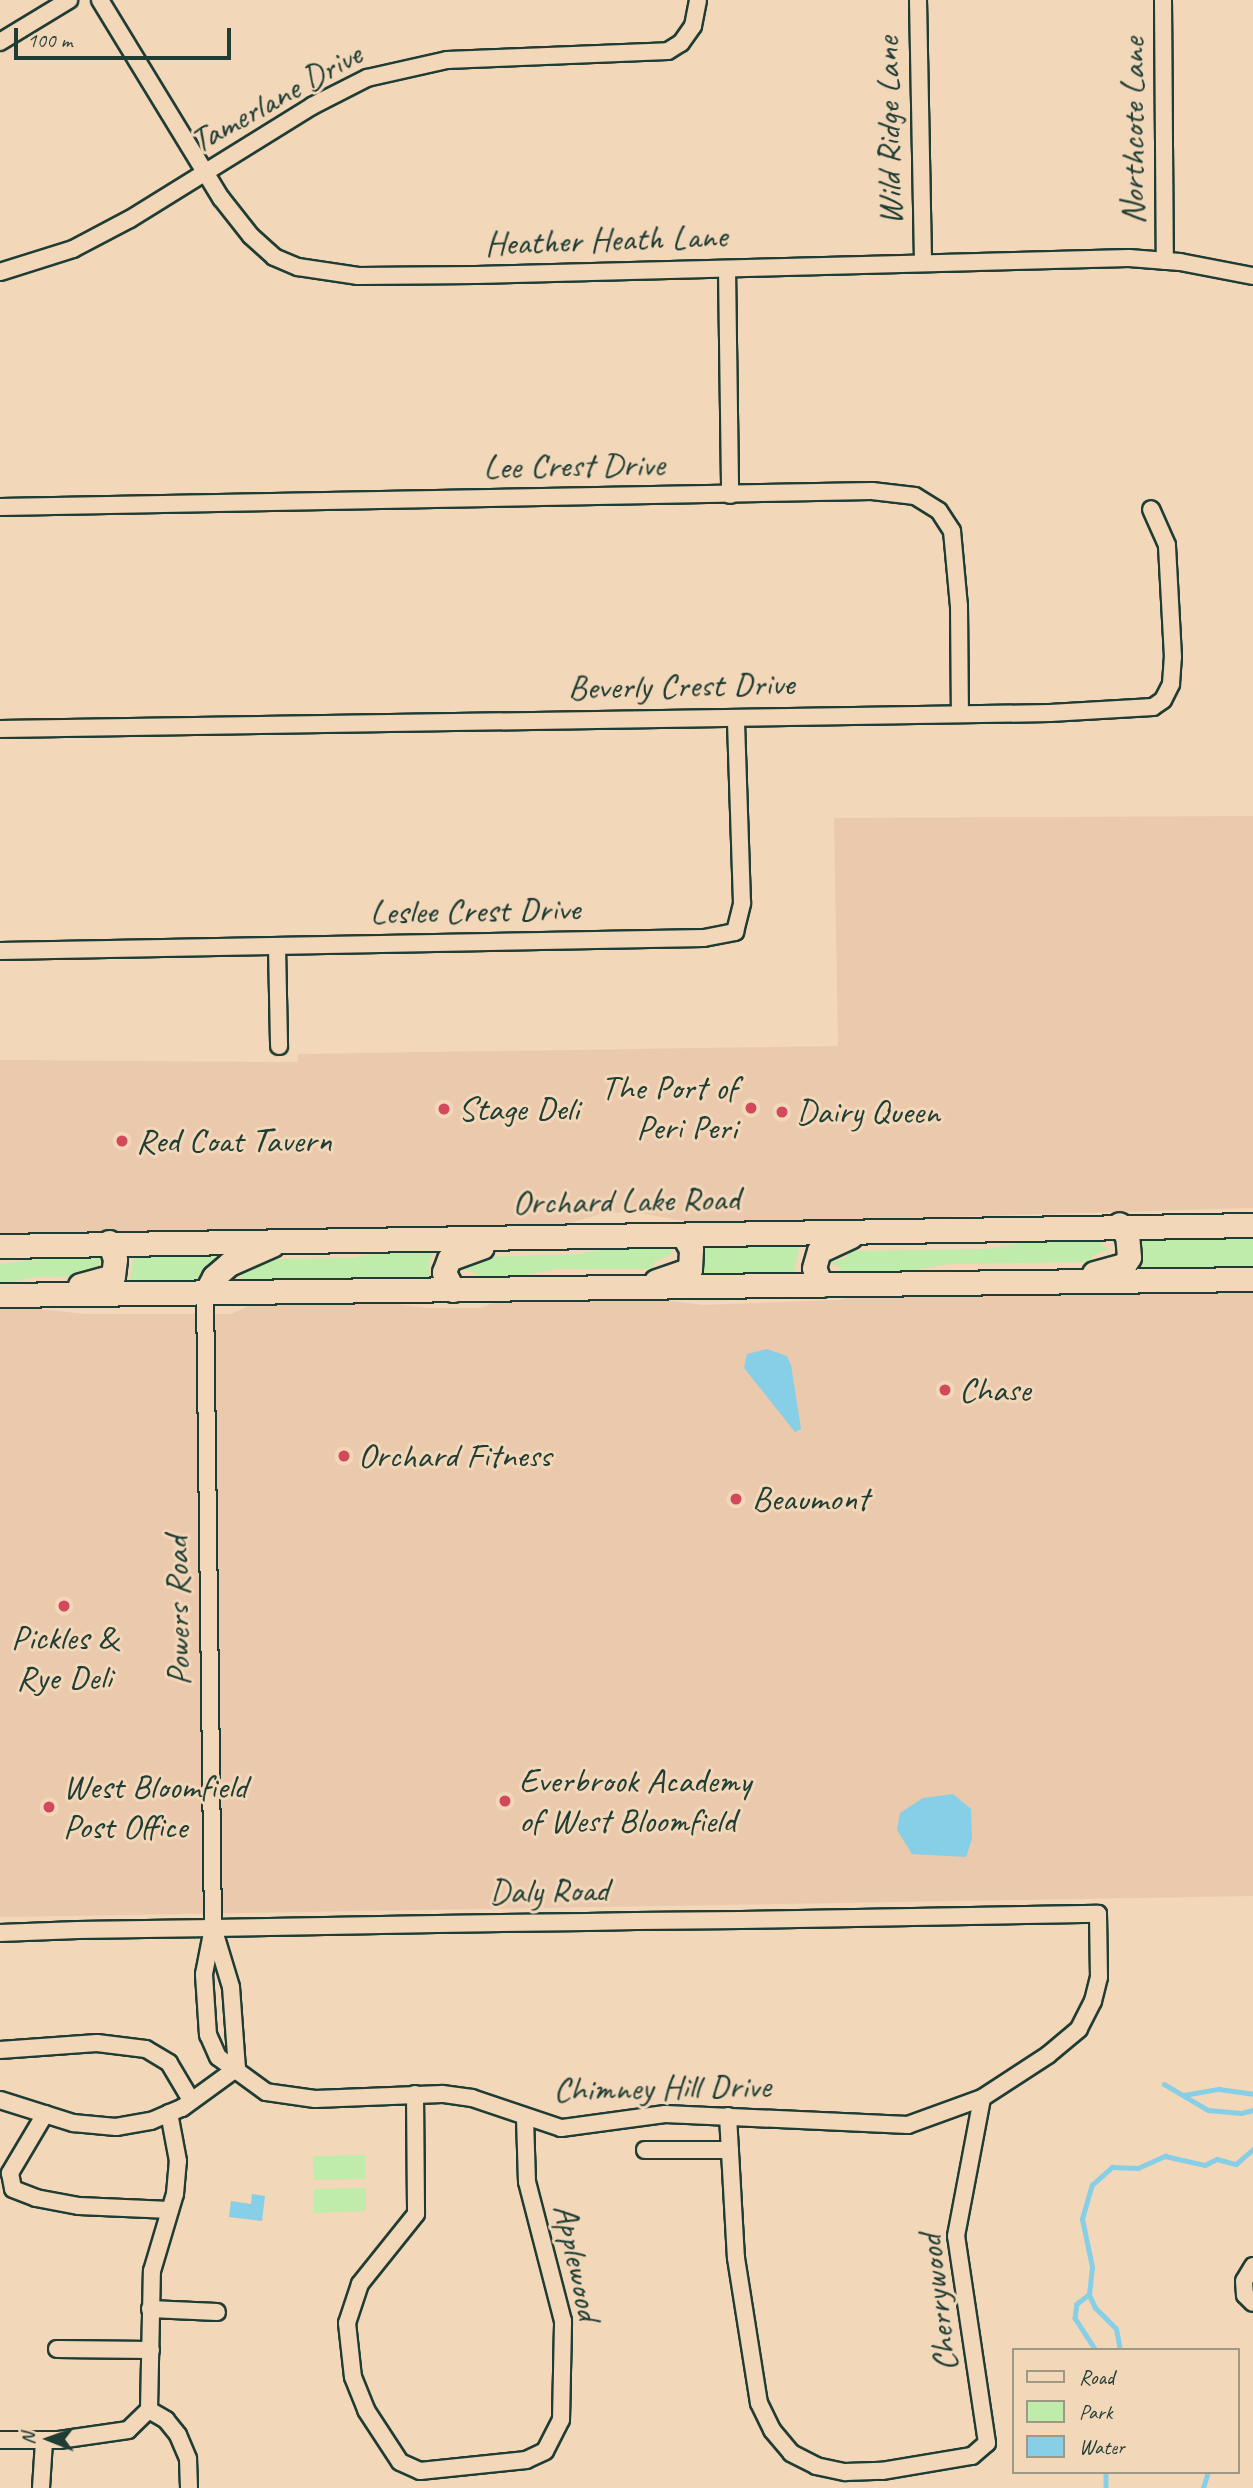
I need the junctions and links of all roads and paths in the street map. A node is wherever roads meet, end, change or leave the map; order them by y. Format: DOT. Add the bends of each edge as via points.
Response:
graph roads {
  1 [pos="69,0"];
  2 [pos="100,0"];
  3 [pos="698,0"];
  4 [pos="918,0"];
  5 [pos="1163,0"];
  6 [pos="0,42"];
  7 [pos="204,172"];
  8 [pos="923,261"];
  9 [pos="1165,261"];
  10 [pos="727,268"];
  11 [pos="0,272"];
  12 [pos="1253,276"];
  13 [pos="730,495"];
  14 [pos="0,507"];
  15 [pos="1151,509"];
  16 [pos="960,712"];
  17 [pos="736,718"];
  18 [pos="0,729"];
  19 [pos="277,947"];
  20 [pos="0,951"];
  21 [pos="279,1046"];
  22 [pos="1119,1224"];
  23 [pos="1253,1225"];
  24 [pos="864,1231"];
  25 [pos="682,1235"];
  26 [pos="519,1238"];
  27 [pos="285,1241"];
  28 [pos="108,1242"];
  29 [pos="31,1245"];
  30 [pos="0,1246"];
  31 [pos="0,1254"];
  32 [pos="1253,1279"];
  33 [pos="1050,1282"];
  34 [pos="821,1285"];
  35 [pos="626,1288"];
  36 [pos="453,1290"];
  37 [pos="205,1294"];
  38 [pos="2,1295"];
  39 [pos="1098,1914"];
  40 [pos="213,1928"];
  41 [pos="0,1933"];
  42 [pos="233,2020"];
  43 [pos="206,2023"];
  44 [pos="0,2050"];
  45 [pos="237,2068"];
  46 [pos="415,2094"];
  47 [pos="982,2098"];
  48 [pos="0,2100"];
  49 [pos="191,2100"];
  50 [pos="169,2113"];
  51 [pos="45,2114"];
  52 [pos="728,2116"];
  53 [pos="524,2118"];
  54 [pos="645,2150"];
  55 [pos="730,2150"];
  56 [pos="170,2210"];
  57 [pos="1253,2266"];
  58 [pos="1253,2302"];
  59 [pos="150,2309"];
  60 [pos="217,2312"];
  61 [pos="57,2349"];
  62 [pos="151,2350"];
  63 [pos="149,2410"];
  64 [pos="0,2440"];
  65 [pos="44,2441"];
  66 [pos="41,2488"];
  67 [pos="189,2488"];
  1 -- 6 [label="street"];
  2 -- 7 [label="street, Heather Heath Lane"];
  3 -- 7 [label="street, Tamerlane Drive" via="692,26 681,43 668,51 447,60 399,68 367,78 312,106"];
  4 -- 8 [label="street, Wild Ridge Lane"];
  5 -- 9 [label="street, Northcote Lane"];
  7 -- 10 [label="street, Heather Heath Lane" via="251,236 274,257 330,274"];
  7 -- 11 [label="street, Tamerlane Drive" via="131,219 73,249"];
  8 -- 9 [label="street, Heather Heath Lane"];
  8 -- 10 [label="street, Heather Heath Lane"];
  9 -- 12 [label="street, Heather Heath Lane"];
  10 -- 13 [label="street"];
  13 -- 14 [label="street, Lee Crest Drive"];
  13 -- 16 [label="street, Lee Crest Drive" via="872,491 915,496 939,511 952,531 956,554"];
  15 -- 16 [label="street, Beverly Crest Drive" via="1167,545 1171,597 1171,684 1163,700 1153,707 1127,710"];
  16 -- 17 [label="street, Beverly Crest Drive"];
  17 -- 18 [label="street, Beverly Crest Drive"];
  17 -- 19 [label="street, Leslee Crest Drive" via="741,903 735,932 704,938"];
  19 -- 20 [label="street, Leslee Crest Drive"];
  19 -- 21 [label="street"];
  22 -- 23 [label="main road, Orchard Lake Road"];
  22 -- 24 [label="main road, Orchard Lake Road"];
  22 -- 33 [label="main road" via="1130,1247 1124,1265"];
  24 -- 25 [label="main road, Orchard Lake Road"];
  24 -- 34 [label="main road" via="819,1251 814,1268"];
  25 -- 26 [label="main road, Orchard Lake Road"];
  25 -- 35 [label="main road" via="691,1249 690,1269"];
  26 -- 27 [label="main road, Orchard Lake Road"];
  26 -- 36 [label="main road" via="454,1254 444,1272"];
  27 -- 28 [label="main road, Orchard Lake Road"];
  27 -- 37 [label="main road" via="229,1264 214,1277"];
  28 -- 29 [label="main road, Orchard Lake Road"];
  28 -- 38 [label="main road" via="116,1269 105,1281"];
  29 -- 30 [label="main road, Orchard Lake Road"];
  29 -- 31 [label="main road"];
  32 -- 33 [label="main road"];
  33 -- 34 [label="main road"];
  34 -- 35 [label="main road"];
  35 -- 36 [label="main road"];
  36 -- 37 [label="main road"];
  37 -- 38 [label="main road"];
  37 -- 40 [label="street, Powers Road"];
  39 -- 40 [label="street, Daly Road"];
  39 -- 47 [label="street, Chimney Hill Drive" via="1099,1977 1079,2029"];
  40 -- 41 [label="street, Daly Road"];
  40 -- 42 [label="street" via="231,1987"];
  40 -- 43 [label="street, Chimney Hill Drive" via="204,1975"];
  42 -- 43 [label="street"];
  42 -- 45 [label="street"];
  43 -- 45 [label="street, Chimney Hill Drive" via="218,2057"];
  44 -- 49 [label="street" via="97,2043 146,2049 169,2063"];
  45 -- 46 [label="street, Chimney Hill Drive" via="266,2092 315,2098"];
  45 -- 49 [label="street"];
  46 -- 53 [label="street, Chimney Hill Drive" via="472,2098"];
  46 -- 53 [label="street, Applewood" via="416,2214 360,2284 347,2323 353,2377 366,2410 400,2462 420,2471 526,2460 545,2451 561,2420 563,2321 527,2182"];
  47 -- 52 [label="street, Chimney Hill Drive" via="908,2125"];
  47 -- 55 [label="street, Cherrywood" via="956,2236 988,2423 987,2443 972,2456 882,2471 845,2472 816,2466 791,2453 772,2430 759,2403 745,2328"];
  48 -- 51 [label="street"];
  49 -- 50 [label="street"];
  50 -- 51 [label="street" via="116,2127 73,2123"];
  50 -- 56 [label="street" via="178,2161"];
  51 -- 56 [label="street" via="10,2173 13,2189 79,2206"];
  52 -- 53 [label="street, Chimney Hill Drive" via="665,2113 561,2128"];
  52 -- 55 [label="street, Cherrywood"];
  54 -- 55 [label="street"];
  56 -- 59 [label="street" via="152,2270"];
  57 -- 58 [label="street" via="1244,2281 1245,2295"];
  59 -- 60 [label="street"];
  59 -- 62 [label="street"];
  61 -- 62 [label="street"];
  62 -- 63 [label="street"];
  63 -- 65 [label="street" via="128,2430"];
  63 -- 67 [label="street" via="178,2435 188,2459"];
  64 -- 65 [label="street"];
  65 -- 66 [label="street"];
}
